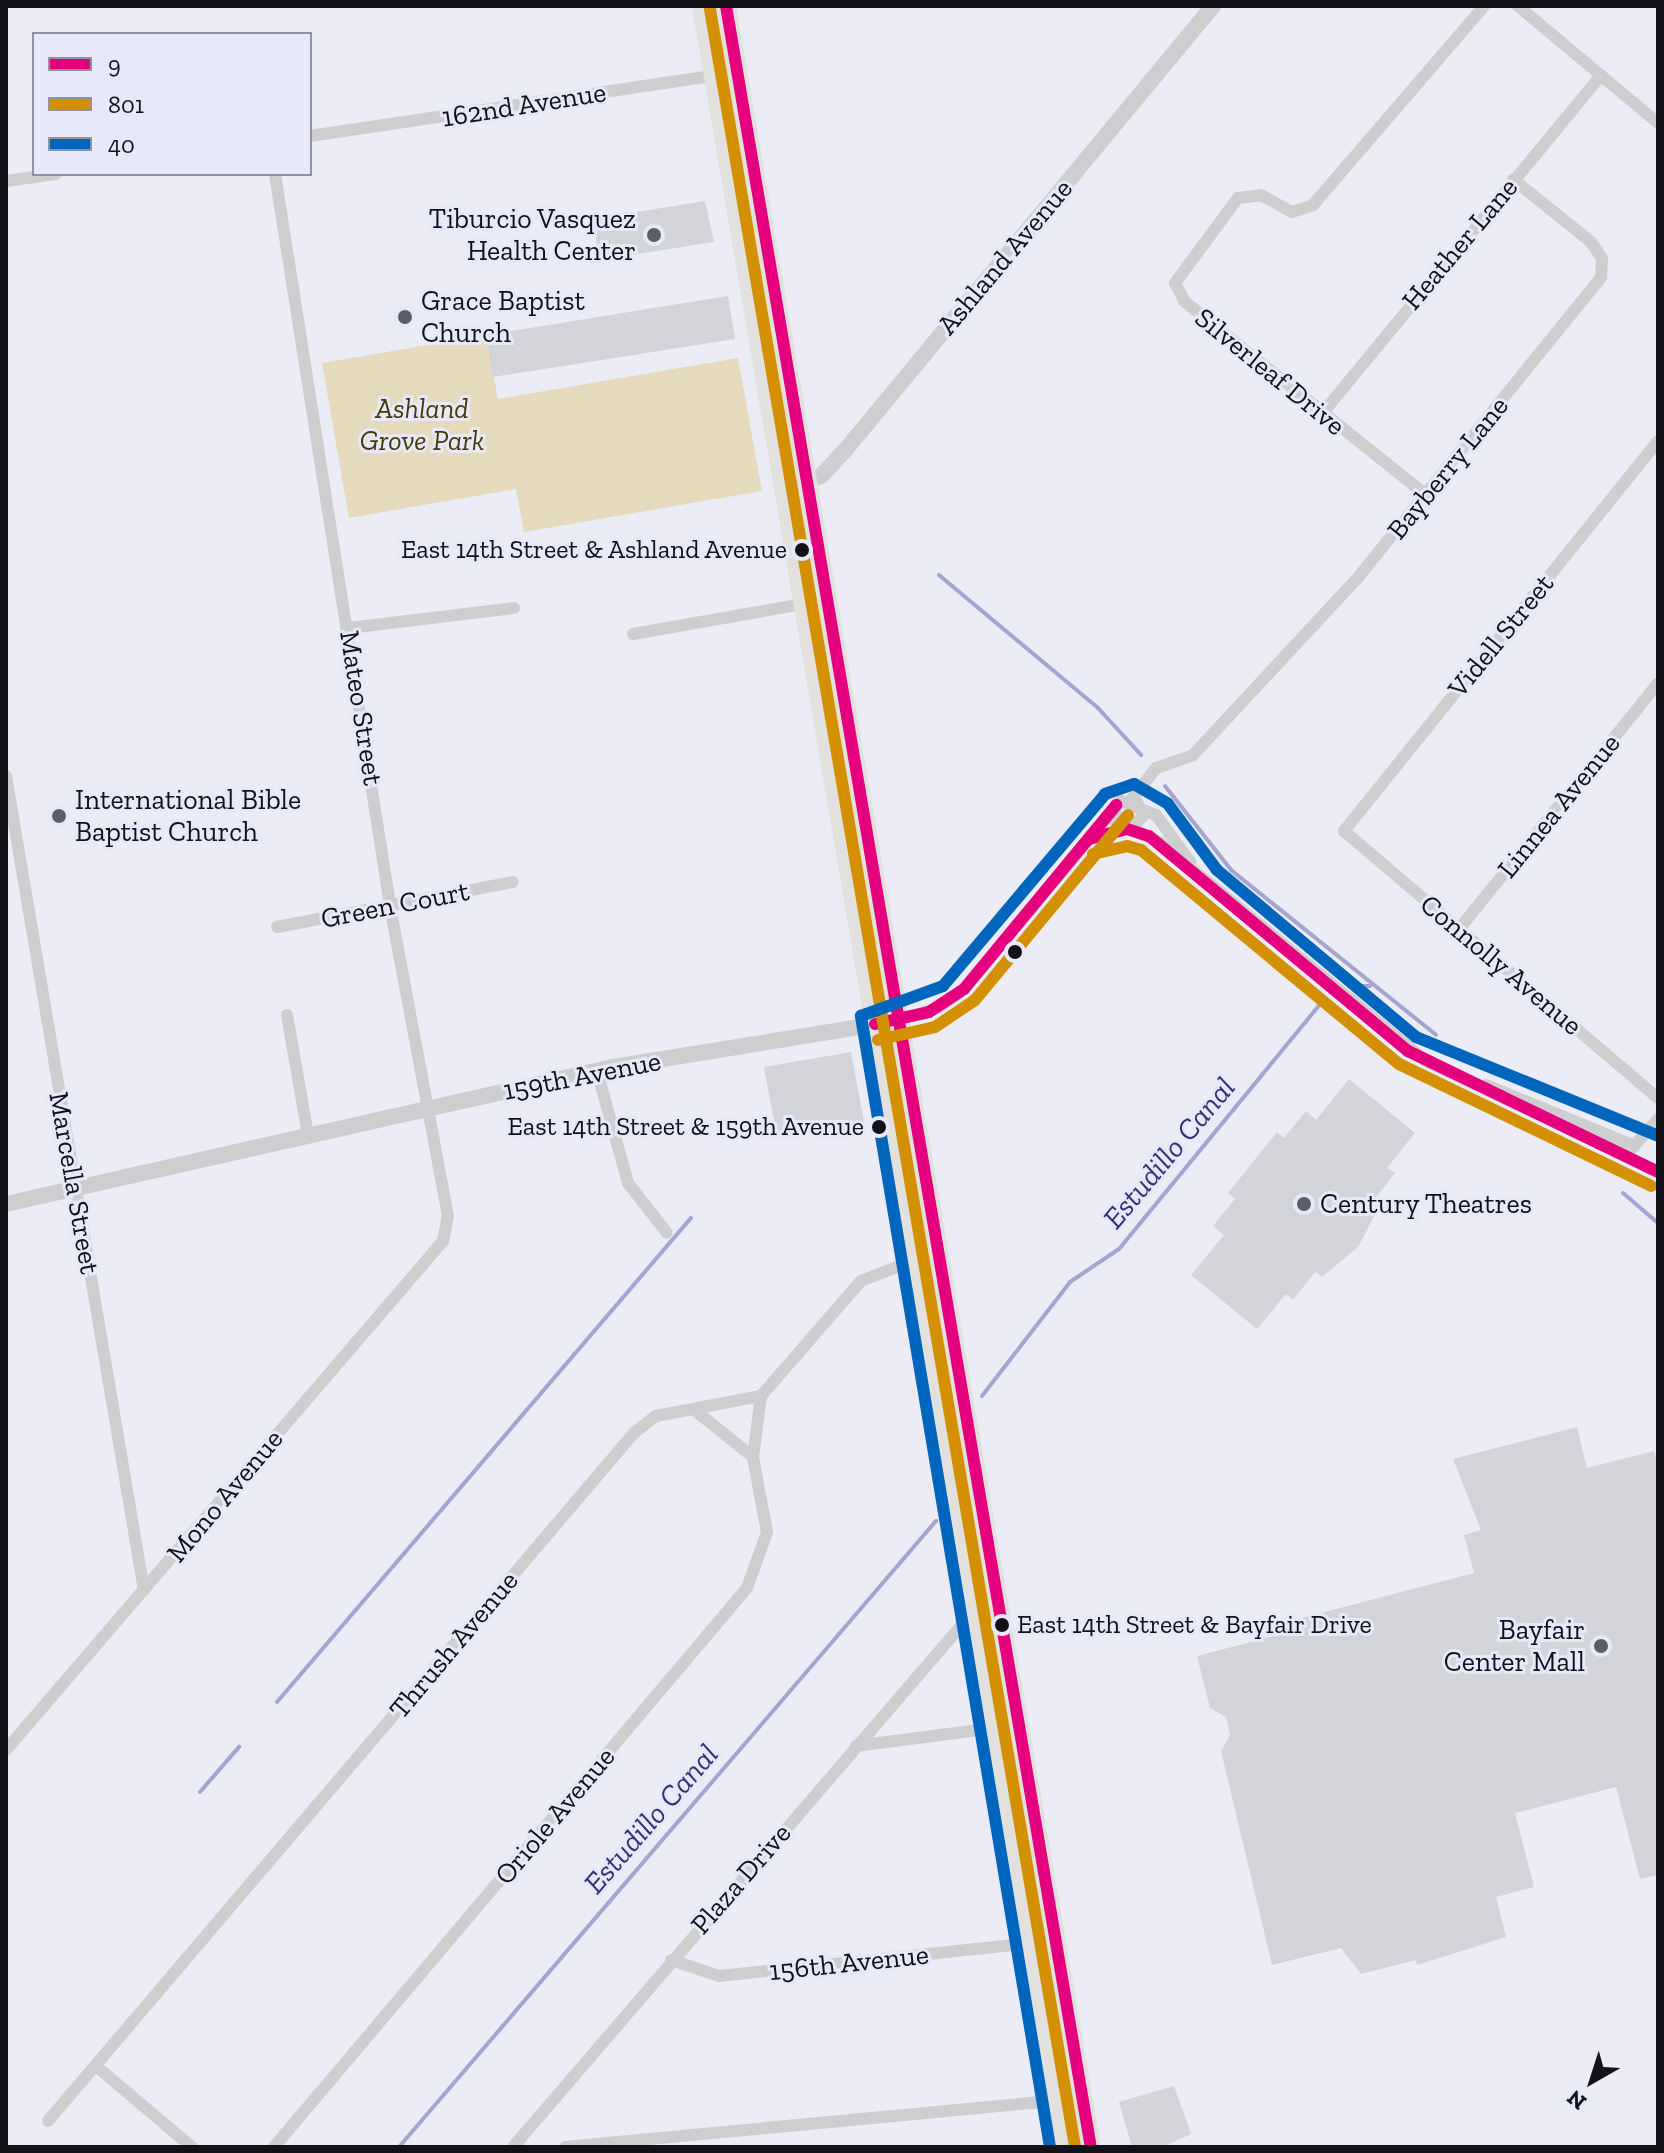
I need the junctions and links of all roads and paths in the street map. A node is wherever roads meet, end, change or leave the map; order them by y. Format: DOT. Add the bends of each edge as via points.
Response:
graph roads {
  1 [pos="702,6"];
  2 [pos="726,6"];
  3 [pos="1213,6"];
  4 [pos="1484,6"];
  5 [pos="1518,6"];
  6 [pos="738,72"];
  7 [pos="1601,75"];
  8 [pos="713,76"];
  9 [pos="1658,123"];
  10 [pos="312,136"];
  11 [pos="42,176"];
  12 [pos="275,176"];
  13 [pos="1513,179"];
  14 [pos="6,181"];
  15 [pos="1321,415"];
  16 [pos="1658,441"];
  17 [pos="807,484"];
  18 [pos="784,490"];
  19 [pos="1426,495"];
  20 [pos="803,604"];
  21 [pos="514,608"];
  22 [pos="349,628"];
  23 [pos="633,634"];
  24 [pos="1658,683"];
  25 [pos="6,776"];
  26 [pos="1134,801"];
  27 [pos="1116,805"];
  28 [pos="1128,829"];
  29 [pos="1344,831"];
  30 [pos="1089,839"];
  31 [pos="1205,881"];
  32 [pos="513,882"];
  33 [pos="390,905"];
  34 [pos="277,927"];
  35 [pos="1459,929"];
  36 [pos="287,1015"];
  37 [pos="897,1021"];
  38 [pos="875,1024"];
  39 [pos="597,1071"];
  40 [pos="1658,1098"];
  41 [pos="429,1107"];
  42 [pos="1658,1119"];
  43 [pos="308,1135"];
  44 [pos="76,1189"];
  45 [pos="6,1204"];
  46 [pos="667,1233"];
  47 [pos="443,1241"];
  48 [pos="915,1260"];
  49 [pos="761,1396"];
  50 [pos="697,1412"];
  51 [pos="753,1457"];
  52 [pos="144,1590"];
  53 [pos="972,1613"];
  54 [pos="992,1731"];
  55 [pos="1020,1735"];
  56 [pos="856,1746"];
  57 [pos="6,1750"];
  58 [pos="1031,1943"];
  59 [pos="671,1960"];
  60 [pos="96,2066"];
  61 [pos="1058,2100"];
  62 [pos="48,2121"];
  63 [pos="518,2146"];
  64 [pos="192,2147"];
  65 [pos="274,2147"];
  66 [pos="565,2147"];
  67 [pos="1066,2147"];
  68 [pos="1091,2147"];
  1 -- 8 [label="main road"];
  2 -- 6 [label="main road"];
  3 -- 17 [label="street, Ashland Avenue" via="847,448"];
  4 -- 15 [label="street, Silverleaf Drive" via="1313,205 1292,212 1261,195 1238,198 1178,272 1185,302"];
  5 -- 7 [label="street"];
  6 -- 8 [label="street, 162nd Avenue"];
  6 -- 17 [label="main road"];
  7 -- 9 [label="street"];
  7 -- 13 [label="street, Heather Lane"];
  8 -- 10 [label="street, 162nd Avenue"];
  8 -- 18 [label="main road"];
  11 -- 14 [label="street"];
  12 -- 22 [label="street, Mateo Street"];
  13 -- 15 [label="street, Heather Lane"];
  13 -- 19 [label="street, Bayberry Lane" via="1591,242 1604,268"];
  15 -- 19 [label="street, Silverleaf Drive"];
  16 -- 29 [label="street, Videll Street"];
  17 -- 18 [label="street, Ashland Avenue"];
  17 -- 37 [label="main road"];
  18 -- 20 [label="main road"];
  19 -- 26 [label="street, Bayberry Lane" via="1193,755 1156,768"];
  20 -- 23 [label="street"];
  20 -- 38 [label="main road"];
  21 -- 22 [label="street"];
  22 -- 33 [label="street, Mateo Street"];
  24 -- 35 [label="street, Linnea Avenue"];
  25 -- 44 [label="street, Marcella Street"];
  26 -- 27 [label="street"];
  26 -- 28 [label="street" via="1142,821"];
  26 -- 31 [label="street" via="1156,815"];
  27 -- 28 [label="street" via="1113,819"];
  27 -- 30 [label="street, 159th Avenue"];
  28 -- 30 [label="street"];
  28 -- 31 [label="street" via="1159,842"];
  29 -- 35 [label="street, Connolly Avenue"];
  30 -- 37 [label="street, 159th Avenue" via="964,989 940,1007"];
  31 -- 42 [label="street" via="1395,1042 1440,1067 1630,1151"];
  32 -- 33 [label="street, Green Court"];
  33 -- 34 [label="street, Green Court"];
  33 -- 41 [label="street, Mateo Street"];
  35 -- 40 [label="street, Connolly Avenue"];
  36 -- 43 [label="street"];
  37 -- 38 [label="street, 159th Avenue"];
  37 -- 55 [label="main road"];
  38 -- 39 [label="street, 159th Avenue"];
  38 -- 48 [label="main road"];
  39 -- 41 [label="street, 159th Avenue"];
  39 -- 46 [label="street" via="628,1183"];
  41 -- 43 [label="street, 159th Avenue"];
  41 -- 47 [label="street, Mateo Street" via="448,1216"];
  43 -- 44 [label="street, 159th Avenue"];
  44 -- 45 [label="street, 159th Avenue"];
  44 -- 52 [label="street, Marcella Street"];
  47 -- 52 [label="street, Mono Avenue"];
  48 -- 49 [label="street" via="861,1281"];
  48 -- 53 [label="main road"];
  49 -- 50 [label="street, Thrush Avenue"];
  49 -- 51 [label="street, Oriole Avenue"];
  50 -- 51 [label="street"];
  50 -- 60 [label="street, Thrush Avenue" via="656,1416 634,1433"];
  51 -- 65 [label="street, Oriole Avenue" via="767,1532 747,1588"];
  52 -- 57 [label="street, Mono Avenue"];
  53 -- 54 [label="main road"];
  53 -- 56 [label="street, Plaza Drive"];
  54 -- 55 [label="street"];
  54 -- 55 [label="street"];
  54 -- 56 [label="street"];
  54 -- 58 [label="main road"];
  55 -- 68 [label="main road"];
  56 -- 59 [label="street, Plaza Drive"];
  58 -- 59 [label="street, 156th Avenue" via="719,1976"];
  58 -- 61 [label="main road"];
  59 -- 63 [label="street, Plaza Drive"];
  60 -- 62 [label="street, Thrush Avenue"];
  60 -- 64 [label="street"];
  61 -- 66 [label="street"];
  61 -- 67 [label="main road"];
}
